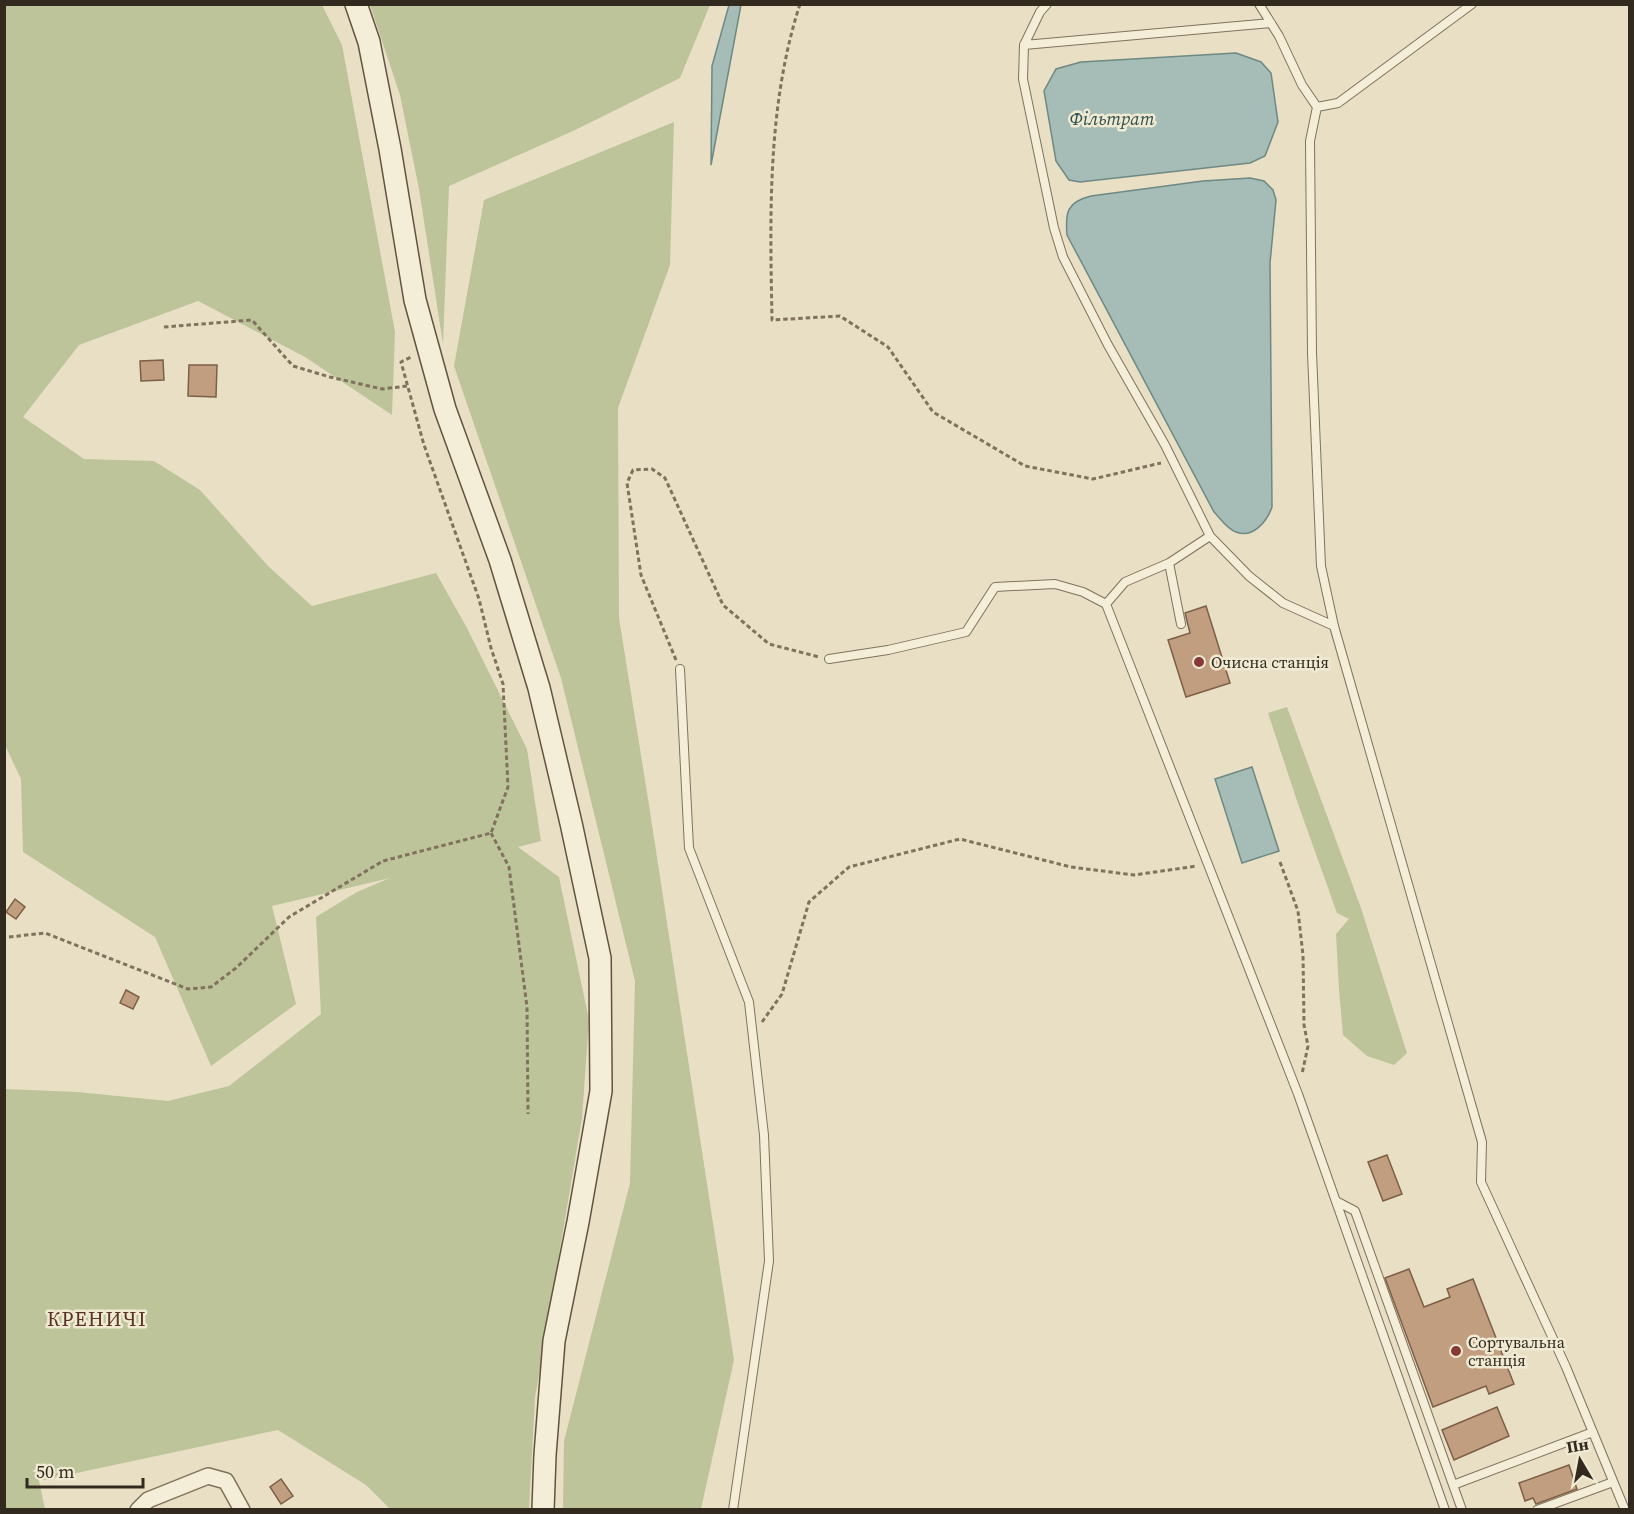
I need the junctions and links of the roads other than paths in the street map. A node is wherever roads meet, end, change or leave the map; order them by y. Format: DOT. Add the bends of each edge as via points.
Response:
graph roads {
  1 [pos="356,4"];
  2 [pos="1047,4"];
  3 [pos="1259,4"];
  4 [pos="1472,4"];
  5 [pos="1040,8"];
  6 [pos="1271,23"];
  7 [pos="1024,45"];
  8 [pos="1317,107"];
  9 [pos="1210,536"];
  10 [pos="1169,563"];
  11 [pos="1106,604"];
  12 [pos="1181,624"];
  13 [pos="1334,626"];
  14 [pos="829,660"];
  15 [pos="680,669"];
  16 [pos="1336,1201"];
  17 [pos="1593,1432"];
  18 [pos="1613,1482"];
  19 [pos="1453,1485"];
  20 [pos="138,1509"];
  21 [pos="242,1509"];
  22 [pos="543,1509"];
  23 [pos="733,1509"];
  24 [pos="1445,1509"];
  25 [pos="1462,1509"];
  26 [pos="1537,1509"];
  27 [pos="1625,1509"];
  1 -- 22 [label="main road" via="369,42 415,300 445,409 500,560 539,688 600,958 601,1090 554,1341"];
  2 -- 5 [label="lane"];
  3 -- 6 [label="lane"];
  4 -- 8 [label="lane" via="1338,103"];
  5 -- 7 [label="lane"];
  6 -- 7 [label="lane"];
  6 -- 8 [label="lane"];
  7 -- 9 [label="lane" via="1023,79 1063,257"];
  8 -- 13 [label="lane" via="1310,141 1312,353 1321,566"];
  9 -- 10 [label="lane"];
  9 -- 13 [label="lane" via="1282,603"];
  10 -- 11 [label="lane" via="1125,582"];
  10 -- 12 [label="lane"];
  11 -- 14 [label="lane" via="1055,584 995,588 966,632"];
  11 -- 16 [label="lane" via="1298,1094"];
  13 -- 17 [label="lane" via="1482,1142 1480,1182"];
  15 -- 23 [label="lane" via="689,848 749,1002 764,1135 769,1261"];
  16 -- 19 [label="lane" via="1355,1211"];
  16 -- 24 [label="lane"];
  17 -- 18 [label="lane"];
  17 -- 19 [label="lane"];
  18 -- 26 [label="lane"];
  18 -- 27 [label="lane"];
  19 -- 25 [label="lane"];
  20 -- 21 [label="street" via="148,1500 207,1476 226,1481"];
}
